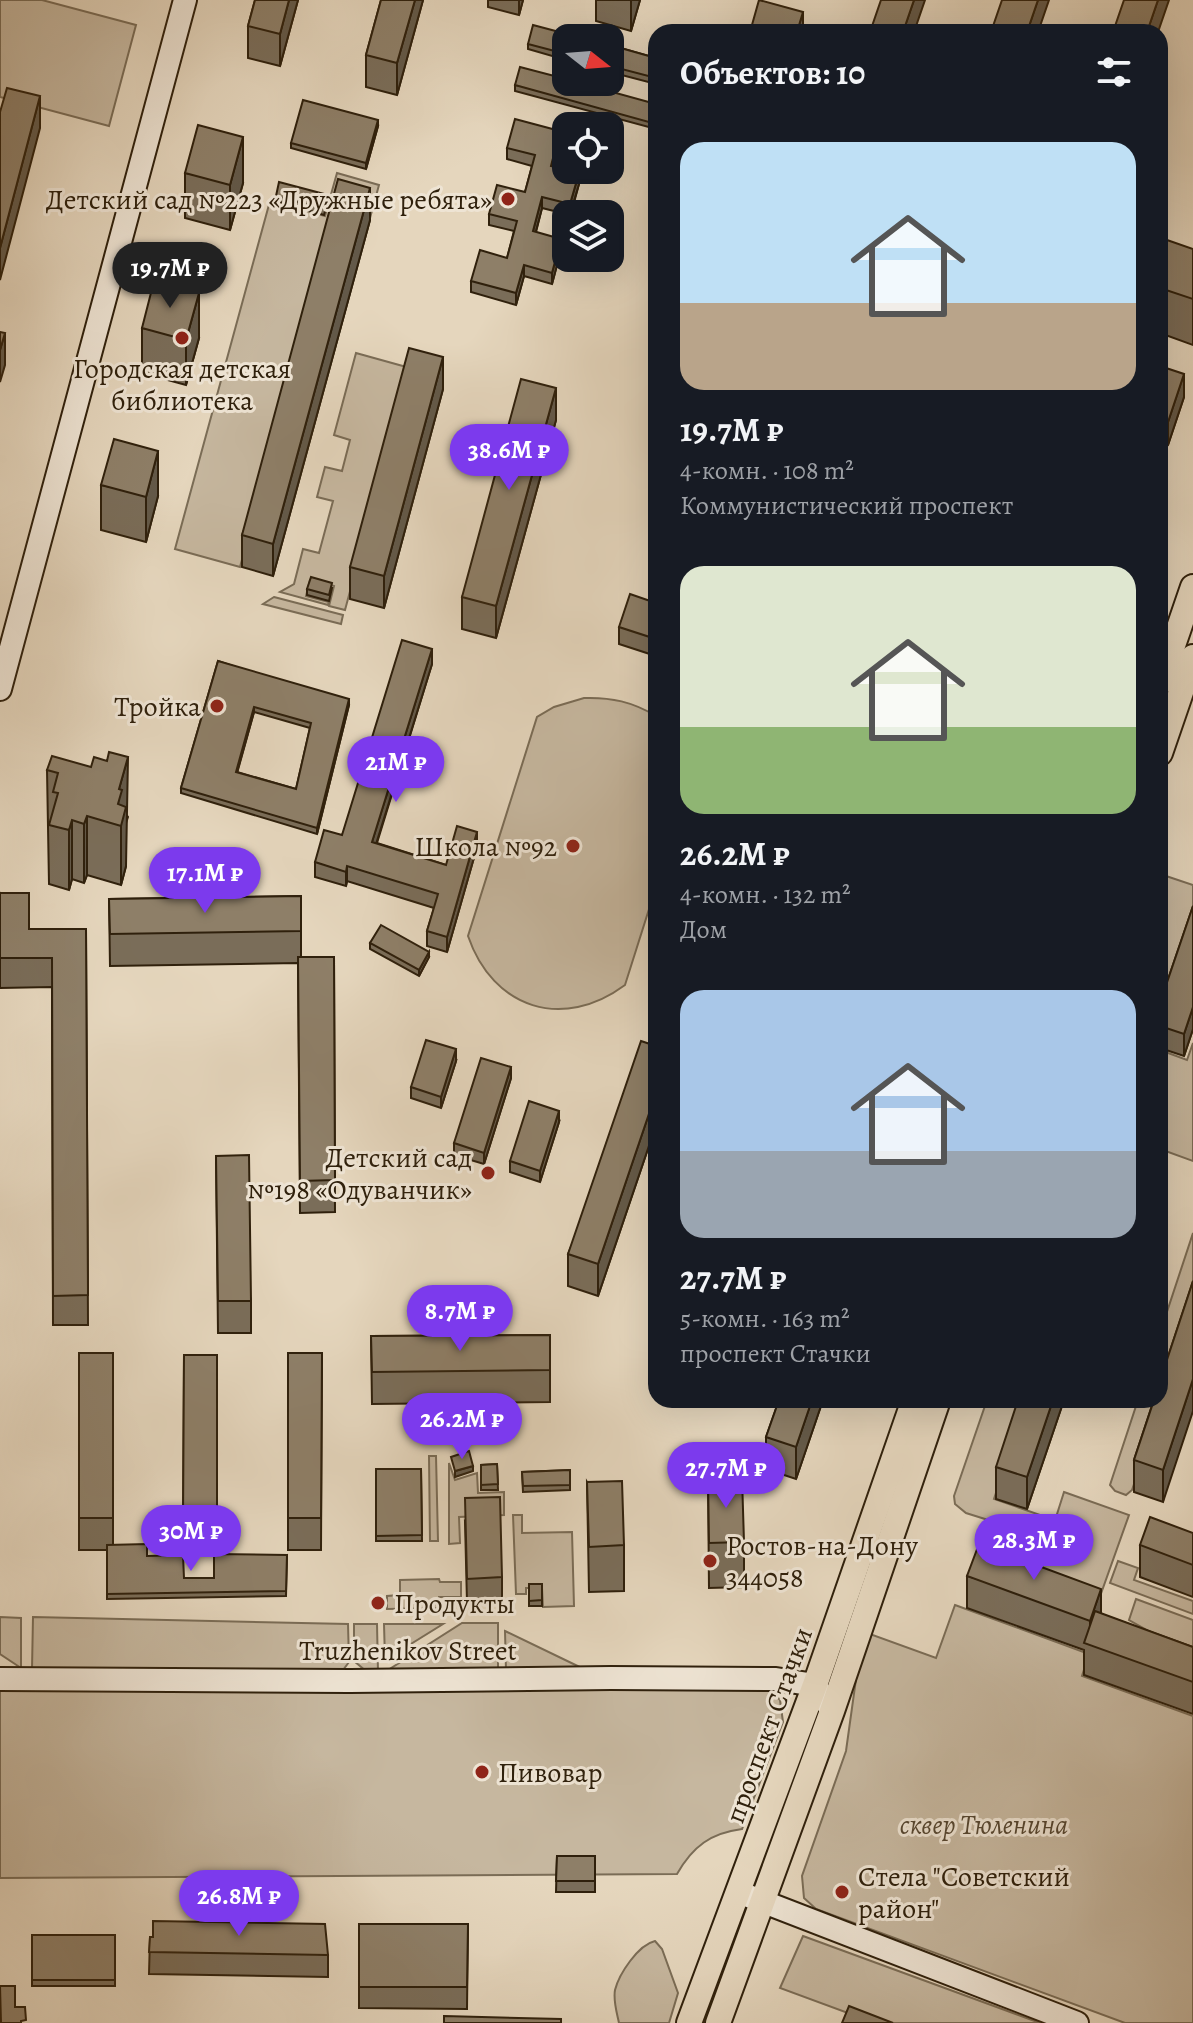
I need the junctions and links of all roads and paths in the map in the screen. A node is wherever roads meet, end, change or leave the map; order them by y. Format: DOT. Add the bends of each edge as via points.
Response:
graph roads {
  1 [pos="185,0"];
  2 [pos="1193,587"];
  3 [pos="1193,657"];
  4 [pos="1168,660"];
  5 [pos="0,689"];
  6 [pos="1168,730"];
  7 [pos="911,1408"];
  8 [pos="935,1408"];
  9 [pos="0,1679"];
  10 [pos="815,1685"];
  11 [pos="832,1711"];
  12 [pos="739,1892"];
  13 [pos="764,1902"];
  14 [pos="689,2023"];
  15 [pos="718,2023"];
  16 [pos="1077,2023"];
  1 -- 5 [label="main road"];
  2 -- 4 [label="main road"];
  3 -- 6 [label="main road"];
  7 -- 10 [label="main road, проспект Стачки"];
  8 -- 11 [label="main road, проспект Стачки"];
  9 -- 10 [label="main road, Truzhenikov Street" via="776,1679"];
  10 -- 11 [label="main road"];
  10 -- 12 [label="main road, проспект Стачки"];
  11 -- 13 [label="main road, проспект Стачки"];
  12 -- 13 [label="main road"];
  12 -- 14 [label="main road, проспект Стачки"];
  13 -- 15 [label="main road, проспект Стачки"];
  13 -- 16 [label="main road"];
}
